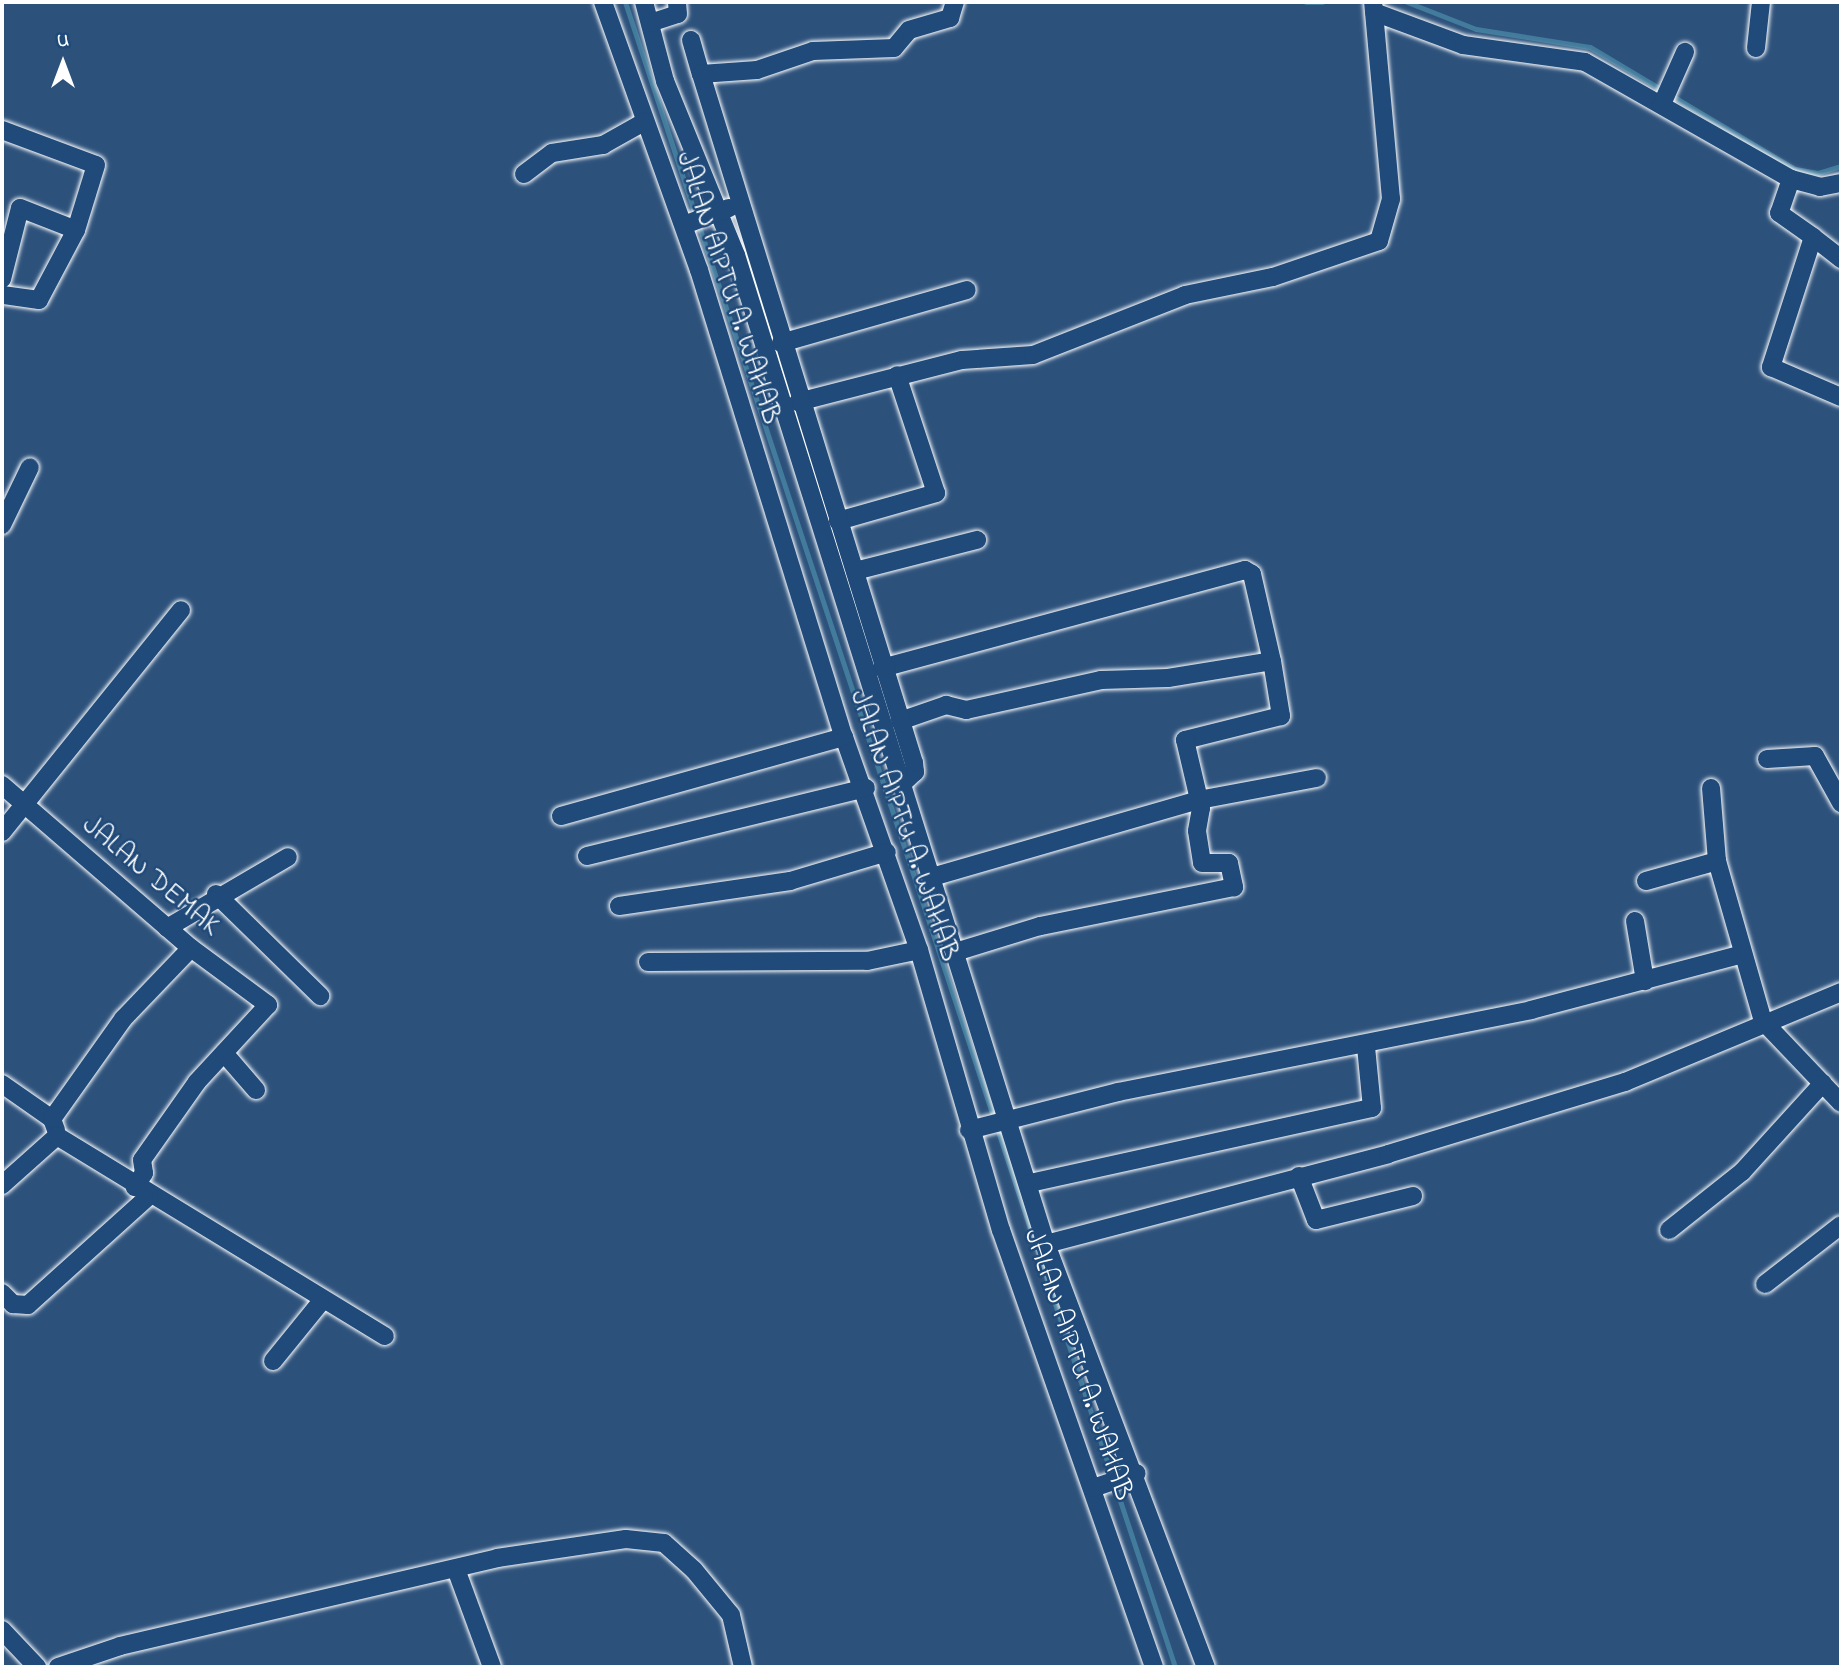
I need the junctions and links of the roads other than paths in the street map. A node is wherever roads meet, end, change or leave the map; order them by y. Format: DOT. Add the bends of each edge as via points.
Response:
graph roads {
  1 [pos="603,2"];
  2 [pos="644,2"];
  3 [pos="677,2"];
  4 [pos="955,2"];
  5 [pos="1761,2"];
  6 [pos="1373,7"];
  7 [pos="650,23"];
  8 [pos="691,40"];
  9 [pos="1756,48"];
  10 [pos="1685,52"];
  11 [pos="701,74"];
  12 [pos="1664,102"];
  13 [pos="644,122"];
  14 [pos="2,130"];
  15 [pos="524,174"];
  16 [pos="1791,179"];
  17 [pos="1841,183"];
  18 [pos="739,205"];
  19 [pos="716,213"];
  20 [pos="687,224"];
  21 [pos="76,230"];
  22 [pos="1813,237"];
  23 [pos="1841,260"];
  24 [pos="2,279"];
  25 [pos="967,290"];
  26 [pos="2,295"];
  27 [pos="781,343"];
  28 [pos="897,375"];
  29 [pos="1841,397"];
  30 [pos="798,402"];
  31 [pos="30,467"];
  32 [pos="838,521"];
  33 [pos="2,525"];
  34 [pos="977,540"];
  35 [pos="855,571"];
  36 [pos="181,610"];
  37 [pos="1272,661"];
  38 [pos="882,668"];
  39 [pos="900,721"];
  40 [pos="844,737"];
  41 [pos="1767,759"];
  42 [pos="1317,778"];
  43 [pos="902,784"];
  44 [pos="2,785"];
  45 [pos="866,788"];
  46 [pos="1711,788"];
  47 [pos="1199,800"];
  48 [pos="1841,803"];
  49 [pos="23,804"];
  50 [pos="561,816"];
  51 [pos="2,832"];
  52 [pos="887,852"];
  53 [pos="587,856"];
  54 [pos="288,857"];
  55 [pos="1717,861"];
  56 [pos="932,877"];
  57 [pos="1646,881"];
  58 [pos="216,894"];
  59 [pos="619,906"];
  60 [pos="1635,921"];
  61 [pos="167,928"];
  62 [pos="191,948"];
  63 [pos="919,950"];
  64 [pos="955,952"];
  65 [pos="1743,954"];
  66 [pos="648,962"];
  67 [pos="1645,981"];
  68 [pos="1841,992"];
  69 [pos="320,996"];
  70 [pos="1763,1021"];
  71 [pos="1366,1047"];
  72 [pos="224,1054"];
  73 [pos="1823,1083"];
  74 [pos="2,1084"];
  75 [pos="256,1090"];
  76 [pos="1841,1104"];
  77 [pos="1003,1120"];
  78 [pos="55,1127"];
  79 [pos="971,1129"];
  80 [pos="1299,1176"];
  81 [pos="1030,1183"];
  82 [pos="2,1185"];
  83 [pos="142,1192"];
  84 [pos="1413,1196"];
  85 [pos="1841,1224"];
  86 [pos="1669,1230"];
  87 [pos="1046,1244"];
  88 [pos="1765,1284"];
  89 [pos="2,1293"];
  90 [pos="321,1302"];
  91 [pos="385,1336"];
  92 [pos="272,1361"];
  93 [pos="1133,1474"];
  94 [pos="1096,1487"];
  95 [pos="456,1569"];
  96 [pos="2,1630"];
  97 [pos="37,1667"];
  98 [pos="58,1667"];
  99 [pos="492,1667"];
  100 [pos="743,1667"];
  101 [pos="1154,1667"];
  102 [pos="1206,1667"];
  1 -- 13 [label="street, JALAN AIPTU A. WAHAB"];
  2 -- 7 [label="street"];
  3 -- 7 [label="street" via="678,14"];
  4 -- 11 [label="street" via="950,18 909,30 894,48 813,51 757,70"];
  5 -- 9 [label="street"];
  6 -- 12 [label="street" via="1463,45 1585,62"];
  6 -- 28 [label="street" via="1392,214 1379,242 1273,277 1185,295 1033,355 971,358"];
  7 -- 19 [label="street" via="665,81"];
  8 -- 11 [label="street"];
  10 -- 12 [label="street" via="1677,81"];
  11 -- 18 [label="street"];
  12 -- 16 [label="street"];
  13 -- 15 [label="street" via="603,145 552,153"];
  13 -- 20 [label="street, JALAN AIPTU A. WAHAB"];
  14 -- 21 [label="street" via="96,165"];
  16 -- 17 [label="street" via="1819,187"];
  16 -- 22 [label="street" via="1779,214"];
  18 -- 19 [label="street"];
  18 -- 27 [label="street"];
  19 -- 20 [label="street"];
  19 -- 43 [label="street"];
  20 -- 40 [label="street, JALAN AIPTU A. WAHAB"];
  21 -- 24 [label="street" via="20,208"];
  21 -- 26 [label="street" via="38,300"];
  22 -- 23 [label="street"];
  22 -- 29 [label="street" via="1771,367"];
  25 -- 27 [label="street"];
  27 -- 30 [label="street"];
  28 -- 30 [label="street"];
  28 -- 32 [label="street" via="936,493"];
  30 -- 32 [label="street"];
  31 -- 33 [label="street"];
  32 -- 35 [label="street"];
  34 -- 35 [label="street"];
  35 -- 38 [label="street"];
  36 -- 49 [label="street"];
  37 -- 38 [label="street" via="1252,574 1245,570"];
  37 -- 39 [label="street" via="1168,678 1101,680 965,710 946,705"];
  37 -- 47 [label="street" via="1281,716 1185,740"];
  38 -- 39 [label="street"];
  39 -- 43 [label="street" via="915,768"];
  40 -- 45 [label="street, JALAN AIPTU A. WAHAB"];
  40 -- 50 [label="street"];
  41 -- 48 [label="street" via="1815,755"];
  42 -- 47 [label="street"];
  43 -- 56 [label="street"];
  44 -- 49 [label="street, JALAN DEMAK"];
  45 -- 52 [label="street, JALAN AIPTU A. WAHAB"];
  45 -- 53 [label="street"];
  46 -- 55 [label="street"];
  47 -- 56 [label="street"];
  47 -- 64 [label="street" via="1202,863 1228,863 1231,889 1061,921"];
  49 -- 51 [label="street"];
  49 -- 61 [label="street, JALAN DEMAK"];
  52 -- 59 [label="street" via="790,881"];
  52 -- 63 [label="street, JALAN AIPTU A. WAHAB"];
  54 -- 58 [label="street"];
  55 -- 57 [label="street"];
  55 -- 65 [label="street"];
  56 -- 64 [label="street"];
  58 -- 61 [label="street"];
  58 -- 69 [label="street"];
  60 -- 67 [label="street"];
  61 -- 62 [label="street, JALAN DEMAK"];
  62 -- 72 [label="street, JALAN DEMAK" via="268,1005"];
  62 -- 78 [label="street" via="123,1019"];
  63 -- 66 [label="street" via="867,961"];
  63 -- 79 [label="street, JALAN AIPTU A. WAHAB"];
  64 -- 77 [label="street"];
  65 -- 67 [label="street"];
  65 -- 70 [label="street"];
  67 -- 71 [label="street"];
  68 -- 70 [label="street"];
  70 -- 73 [label="street"];
  70 -- 80 [label="street" via="1625,1082"];
  71 -- 77 [label="street"];
  71 -- 81 [label="street" via="1372,1108"];
  72 -- 75 [label="street"];
  72 -- 83 [label="street" via="142,1160"];
  73 -- 76 [label="street"];
  73 -- 86 [label="street" via="1742,1171"];
  74 -- 78 [label="street"];
  77 -- 79 [label="street"];
  77 -- 81 [label="street"];
  78 -- 82 [label="street"];
  78 -- 83 [label="street"];
  79 -- 94 [label="street, JALAN AIPTU A. WAHAB"];
  80 -- 84 [label="street" via="1316,1220"];
  80 -- 87 [label="street"];
  81 -- 87 [label="street"];
  83 -- 89 [label="street" via="28,1305 13,1304"];
  83 -- 90 [label="street"];
  85 -- 88 [label="street"];
  87 -- 93 [label="street"];
  90 -- 91 [label="street"];
  90 -- 92 [label="street"];
  93 -- 94 [label="street"];
  93 -- 102 [label="street"];
  94 -- 101 [label="street, JALAN AIPTU A. WAHAB"];
  95 -- 98 [label="street" via="120,1646"];
  95 -- 99 [label="street"];
  95 -- 100 [label="street" via="536,1550 626,1539 664,1543 731,1615"];
  96 -- 97 [label="street"];
}
